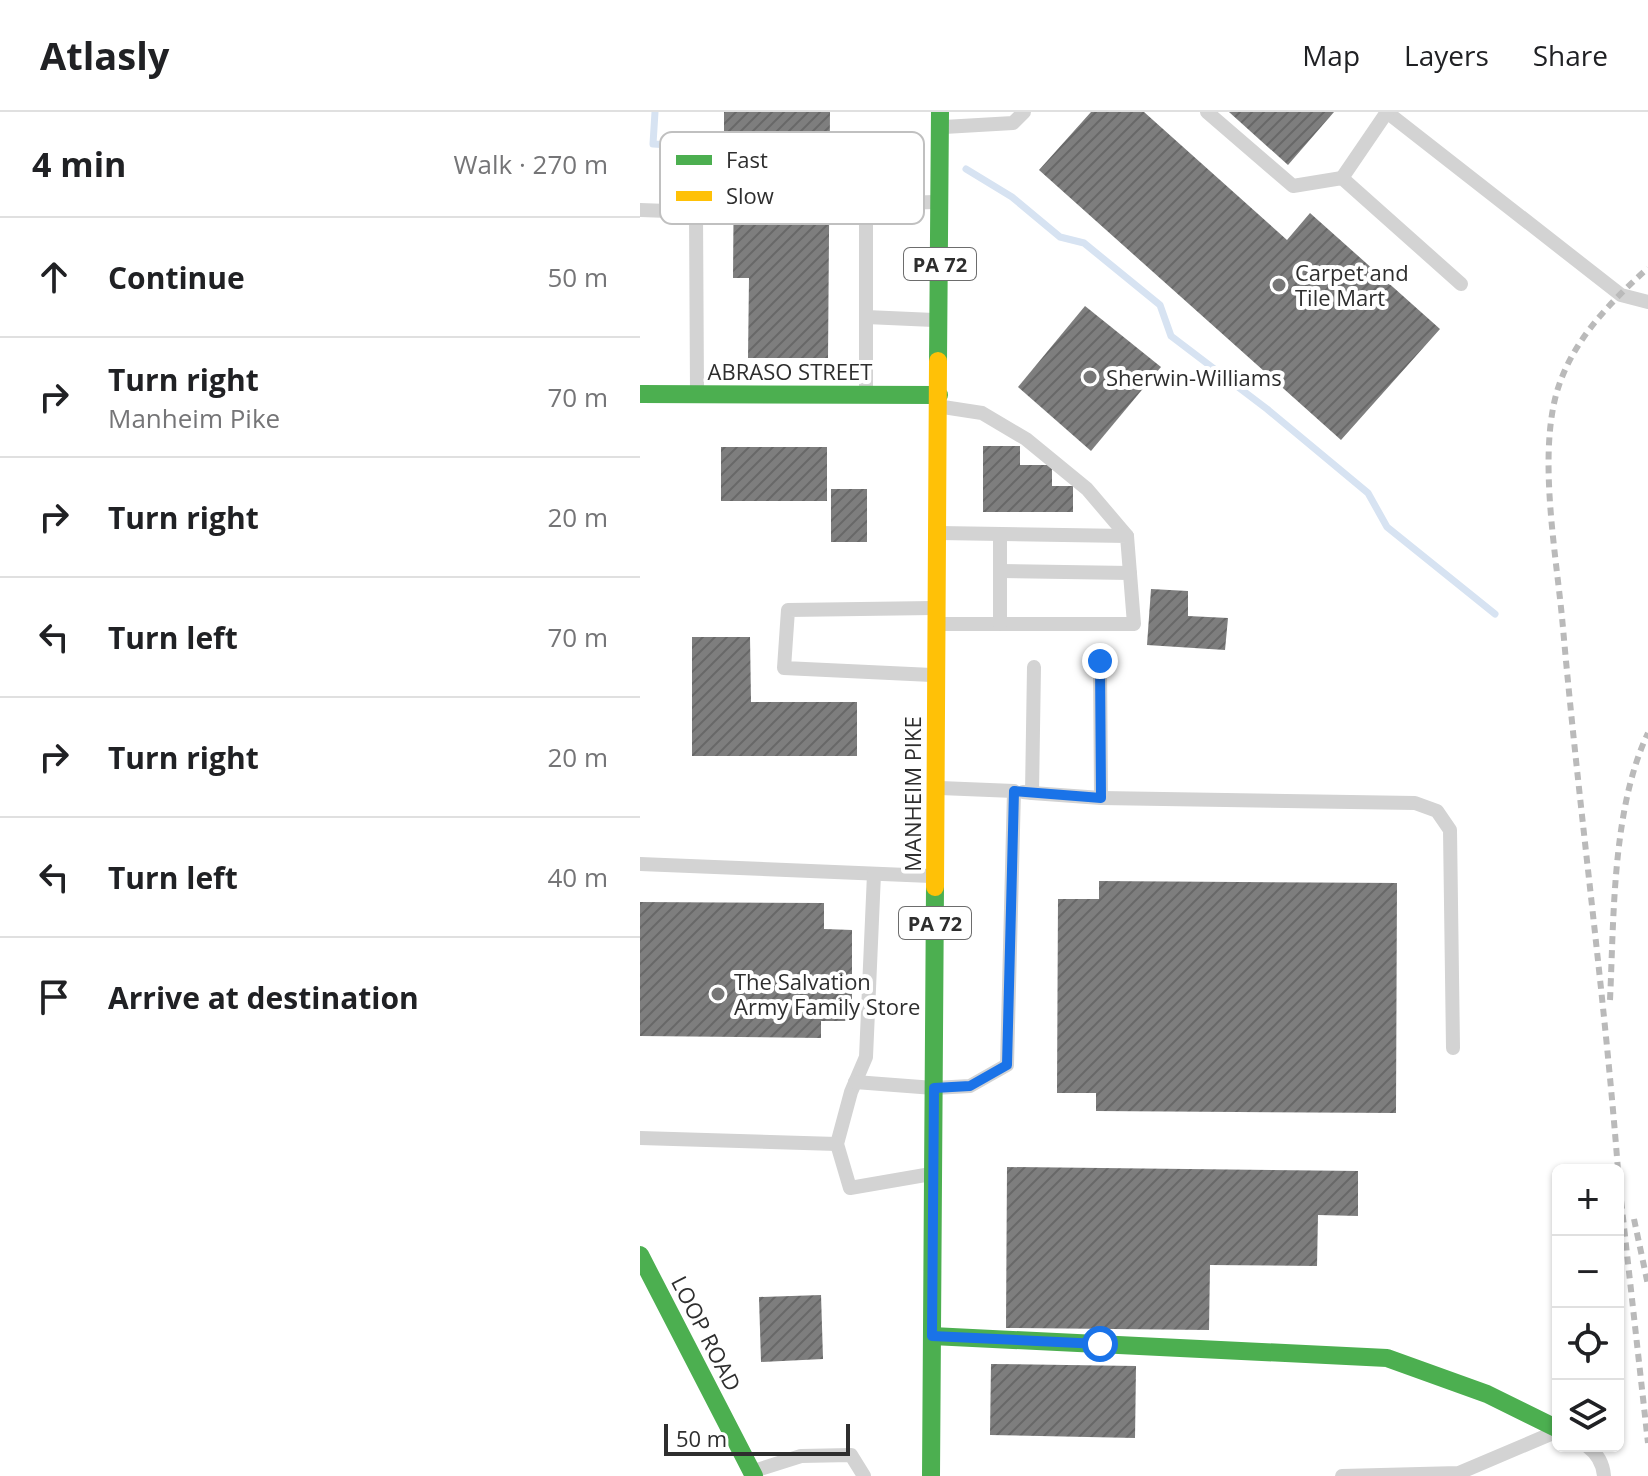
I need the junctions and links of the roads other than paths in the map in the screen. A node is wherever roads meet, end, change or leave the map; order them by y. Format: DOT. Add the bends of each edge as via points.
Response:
graph roads {
  1 [pos="1024,112"];
  2 [pos="1207,112"];
  3 [pos="1387,112"];
  4 [pos="940,119"];
  5 [pos="1342,178"];
  6 [pos="924,202"];
  7 [pos="940,202"];
  8 [pos="640,210"];
  9 [pos="660,211"];
  10 [pos="696,224"];
  11 [pos="866,224"];
  12 [pos="1461,284"];
  13 [pos="1648,302"];
  14 [pos="866,317"];
  15 [pos="940,321"];
  16 [pos="640,394"];
  17 [pos="697,394"];
  18 [pos="866,395"];
  19 [pos="939,401"];
  20 [pos="938,533"];
  21 [pos="1000,534"];
  22 [pos="1127,536"];
  23 [pos="1000,571"];
  24 [pos="1130,573"];
  25 [pos="938,616"];
  26 [pos="1000,624"];
  27 [pos="1100,661"];
  28 [pos="1034,667"];
  29 [pos="937,675"];
  30 [pos="936,787"];
  31 [pos="1014,791"];
  32 [pos="1032,793"];
  33 [pos="1101,798"];
  34 [pos="640,864"];
  35 [pos="874,874"];
  36 [pos="936,876"];
  37 [pos="1453,1048"];
  38 [pos="855,1082"];
  39 [pos="934,1088"];
  40 [pos="640,1138"];
  41 [pos="837,1144"];
  42 [pos="933,1173"];
  43 [pos="640,1255"];
  44 [pos="932,1336"];
  45 [pos="1552,1427"];
  46 [pos="1552,1433"];
  47 [pos="1596,1452"];
  48 [pos="1489,1460"];
  49 [pos="753,1474"];
  50 [pos="864,1476"];
  51 [pos="931,1476"];
  52 [pos="1342,1476"];
  53 [pos="1476,1476"];
  54 [pos="1604,1476"];
  1 -- 4 [label="lane" via="1013,123"];
  2 -- 5 [label="lane" via="1293,186"];
  3 -- 5 [label="lane"];
  3 -- 13 [label="lane" via="1621,295"];
  4 -- 7 [label="main road, MANHEIM PIKE / PA 72"];
  5 -- 12 [label="lane"];
  6 -- 7 [label="lane"];
  7 -- 15 [label="main road, MANHEIM PIKE / PA 72"];
  8 -- 9 [label="lane"];
  10 -- 17 [label="lane"];
  11 -- 14 [label="lane"];
  14 -- 15 [label="lane"];
  14 -- 18 [label="lane"];
  15 -- 19 [label="main road, MANHEIM PIKE / PA 72"];
  16 -- 17 [label="main road, ABRASO STREET"];
  17 -- 18 [label="main road, ABRASO STREET"];
  18 -- 19 [label="main road, ABRASO STREET"];
  19 -- 20 [label="main road, MANHEIM PIKE / PA 72"];
  19 -- 22 [label="lane" via="982,413 1026,439 1087,489"];
  20 -- 21 [label="lane"];
  20 -- 25 [label="main road, MANHEIM PIKE / PA 72"];
  21 -- 22 [label="lane"];
  21 -- 23 [label="lane"];
  22 -- 24 [label="lane"];
  23 -- 24 [label="lane"];
  23 -- 26 [label="lane"];
  24 -- 26 [label="lane" via="1134,624"];
  25 -- 26 [label="lane"];
  25 -- 29 [label="main road, MANHEIM PIKE / PA 72"];
  25 -- 29 [label="lane" via="788,610 784,668"];
  27 -- 33 [label="lane"];
  28 -- 32 [label="lane"];
  29 -- 30 [label="main road, MANHEIM PIKE / PA 72"];
  30 -- 31 [label="lane"];
  30 -- 36 [label="main road, MANHEIM PIKE / PA 72"];
  31 -- 32 [label="lane"];
  31 -- 39 [label="lane" via="1007,1065 970,1086"];
  32 -- 33 [label="lane"];
  33 -- 37 [label="lane" via="1415,803 1437,811 1450,830"];
  34 -- 35 [label="lane"];
  35 -- 36 [label="lane"];
  35 -- 38 [label="lane" via="866,1057"];
  36 -- 39 [label="main road, MANHEIM PIKE / PA 72"];
  38 -- 39 [label="lane"];
  38 -- 41 [label="lane"];
  39 -- 42 [label="main road, MANHEIM PIKE / PA 72"];
  40 -- 41 [label="lane"];
  41 -- 42 [label="lane" via="850,1188"];
  42 -- 44 [label="main road, MANHEIM PIKE / PA 72"];
  43 -- 49 [label="main road, LOOP ROAD"];
  44 -- 45 [label="main road" via="1387,1358 1487,1394"];
  44 -- 51 [label="main road, MANHEIM PIKE / PA 72"];
  46 -- 48 [label="lane"];
  47 -- 54 [label="lane"];
  48 -- 52 [label="lane" via="1459,1473"];
  48 -- 53 [label="lane"];
  49 -- 50 [label="lane" via="801,1456 851,1455"];
}
